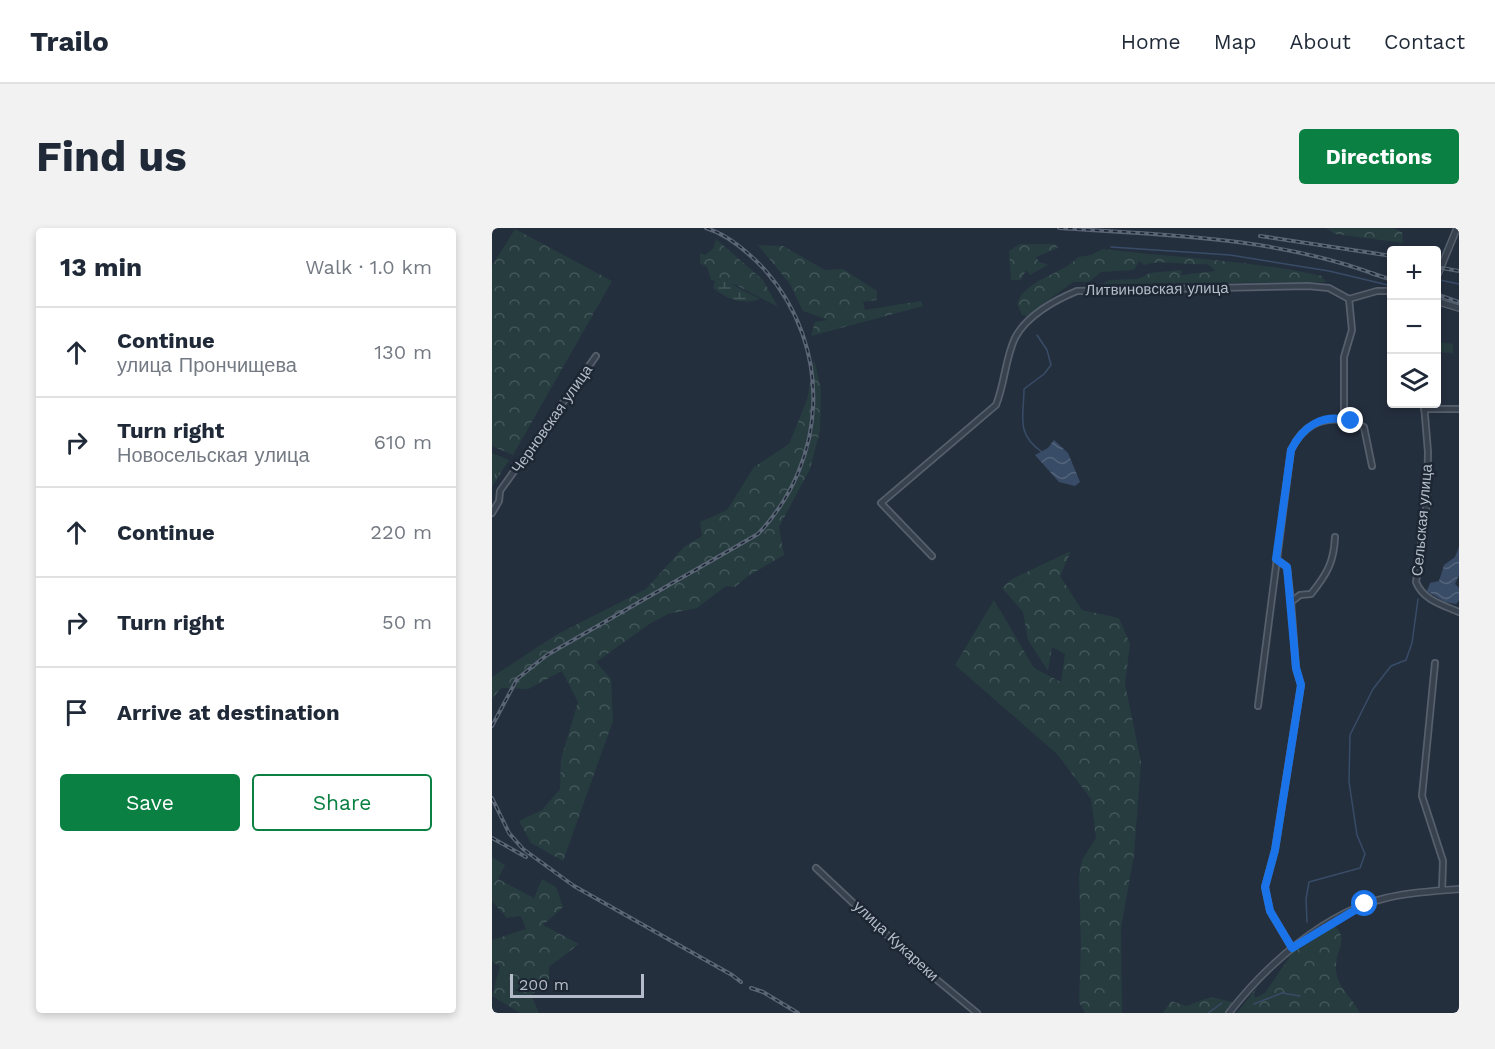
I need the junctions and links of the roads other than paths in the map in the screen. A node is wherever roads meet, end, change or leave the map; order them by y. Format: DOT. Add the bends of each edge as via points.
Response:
graph roads {
  1 [pos="1457,228"];
  2 [pos="1441,269"];
  3 [pos="1387,291"];
  4 [pos="1348,299"];
  5 [pos="1441,303"];
  6 [pos="1459,308"];
  7 [pos="596,356"];
  8 [pos="1424,408"];
  9 [pos="1441,408"];
  10 [pos="1459,410"];
  11 [pos="1346,420"];
  12 [pos="1372,466"];
  13 [pos="492,513"];
  14 [pos="1335,537"];
  15 [pos="932,556"];
  16 [pos="1276,559"];
  17 [pos="1291,602"];
  18 [pos="1459,612"];
  19 [pos="1435,663"];
  20 [pos="1258,706"];
  21 [pos="816,868"];
  22 [pos="1459,889"];
  23 [pos="1442,890"];
  24 [pos="1292,948"];
  25 [pos="977,1013"];
  26 [pos="1229,1013"];
  1 -- 2 [label="street"];
  3 -- 4 [label="street"];
  4 -- 11 [label="street" via="1352,330 1344,357"];
  4 -- 15 [label="street, Литвиновская улица" via="1329,288 1308,286 1077,291 1056,299 1016,336 996,405 881,503"];
  5 -- 6 [label="street"];
  7 -- 13 [label="street, Черновская улица" via="501,491"];
  8 -- 18 [label="street, Сельская улица" via="1427,501 1416,582 1430,599"];
  9 -- 10 [label="street"];
  11 -- 12 [label="street" via="1364,427"];
  11 -- 16 [label="street" via="1316,421 1298,436 1291,450"];
  14 -- 17 [label="street" via="1329,572 1311,594 1300,595"];
  16 -- 17 [label="street" via="1287,567"];
  16 -- 20 [label="street"];
  17 -- 24 [label="street" via="1301,685 1275,850 1265,887 1270,911"];
  19 -- 23 [label="street" via="1422,796 1443,861"];
  21 -- 25 [label="street, улица Кукареки"];
  22 -- 23 [label="street"];
  23 -- 24 [label="street" via="1365,904"];
  24 -- 26 [label="street" via="1259,977"];
}
